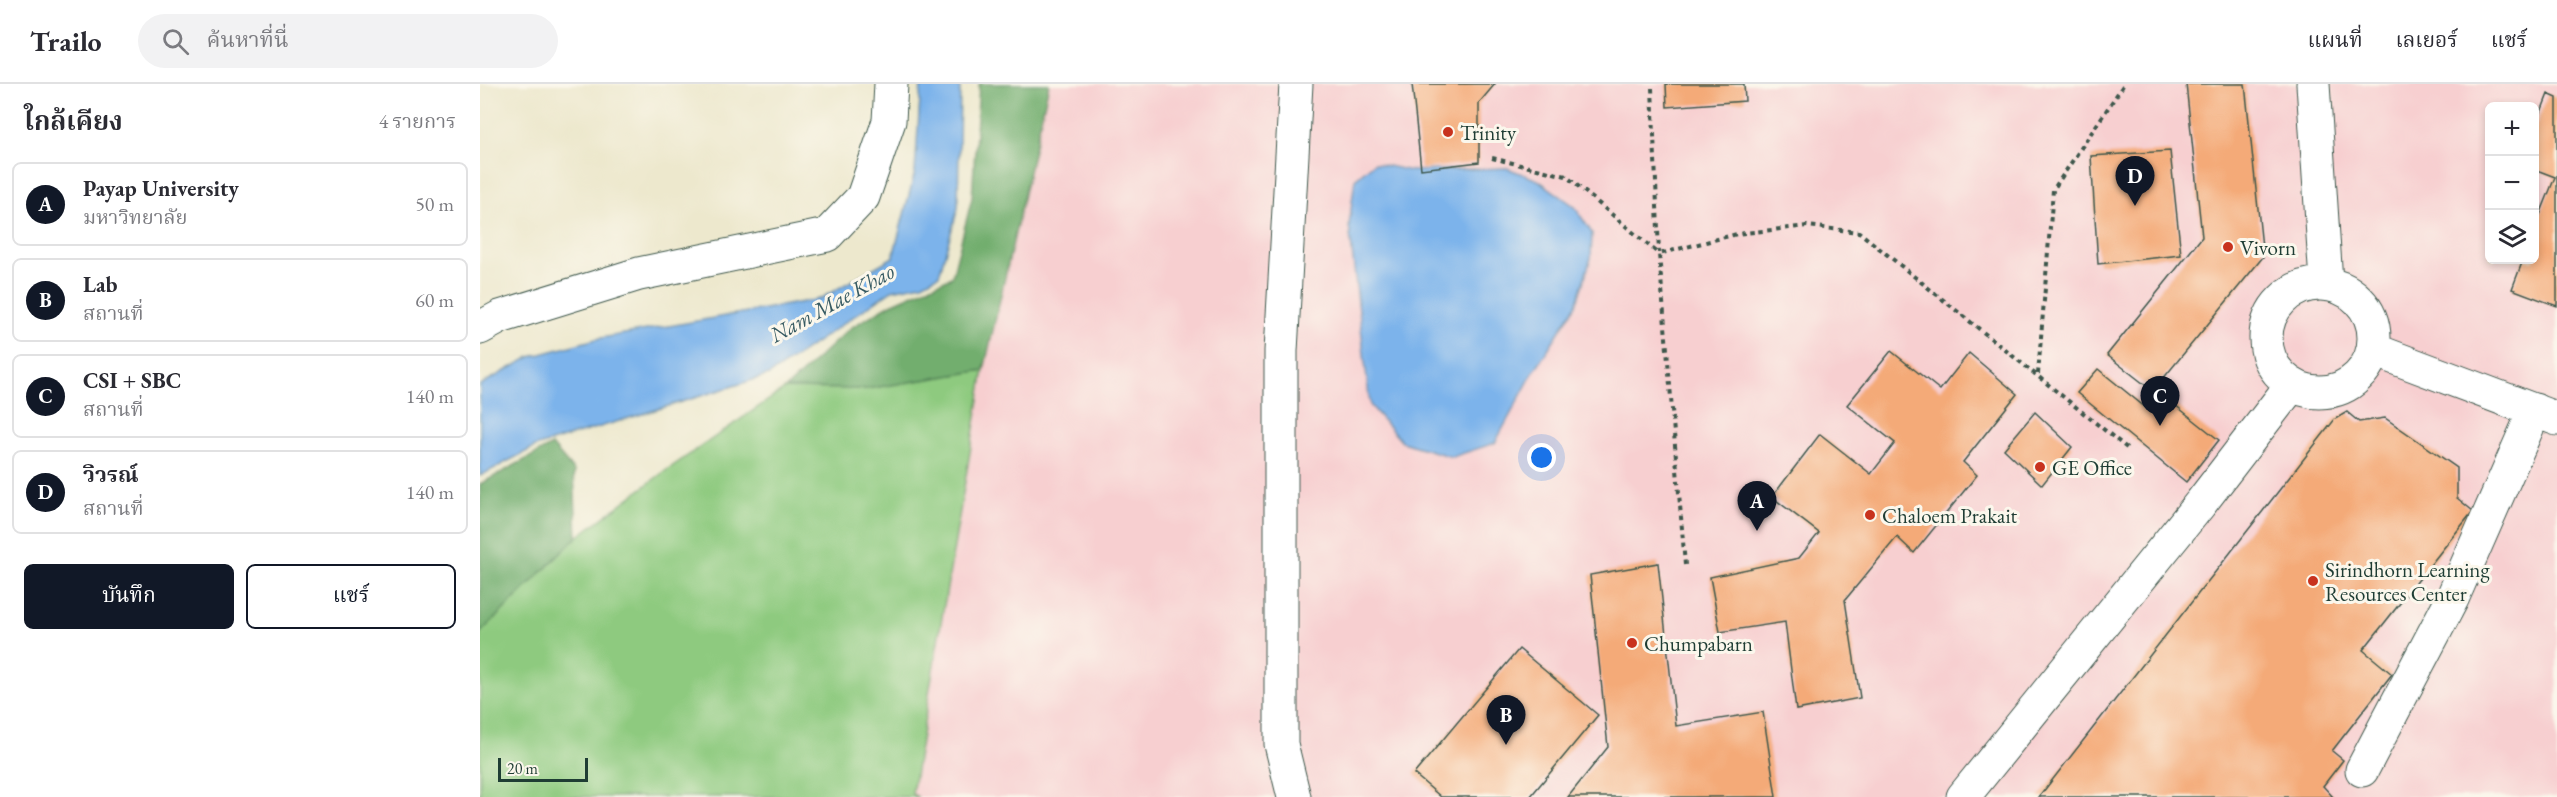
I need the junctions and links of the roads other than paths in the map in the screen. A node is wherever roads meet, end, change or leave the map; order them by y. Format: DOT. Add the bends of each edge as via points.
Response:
graph roads {
  1 [pos="891,84"];
  2 [pos="1296,84"];
  3 [pos="2313,84"];
  4 [pos="2326,282"];
  5 [pos="480,328"];
  6 [pos="2374,350"];
  7 [pos="2291,386"];
  8 [pos="2546,415"];
  9 [pos="2362,771"];
  10 [pos="1294,797"];
  11 [pos="1963,797"];
  1 -- 5 [label="street" via="889,121 863,197 827,235 639,274 500,317"];
  2 -- 10 [label="street" via="1281,351 1281,744"];
  3 -- 4 [label="street"];
  4 -- 6 [label="street" via="2348,290 2365,305 2374,327"];
  4 -- 7 [label="street" via="2290,291 2267,320 2268,357"];
  6 -- 7 [label="street" via="2362,374 2341,389 2316,394"];
  6 -- 8 [label="street"];
  7 -- 11 [label="street"];
  8 -- 9 [label="street"];
}
